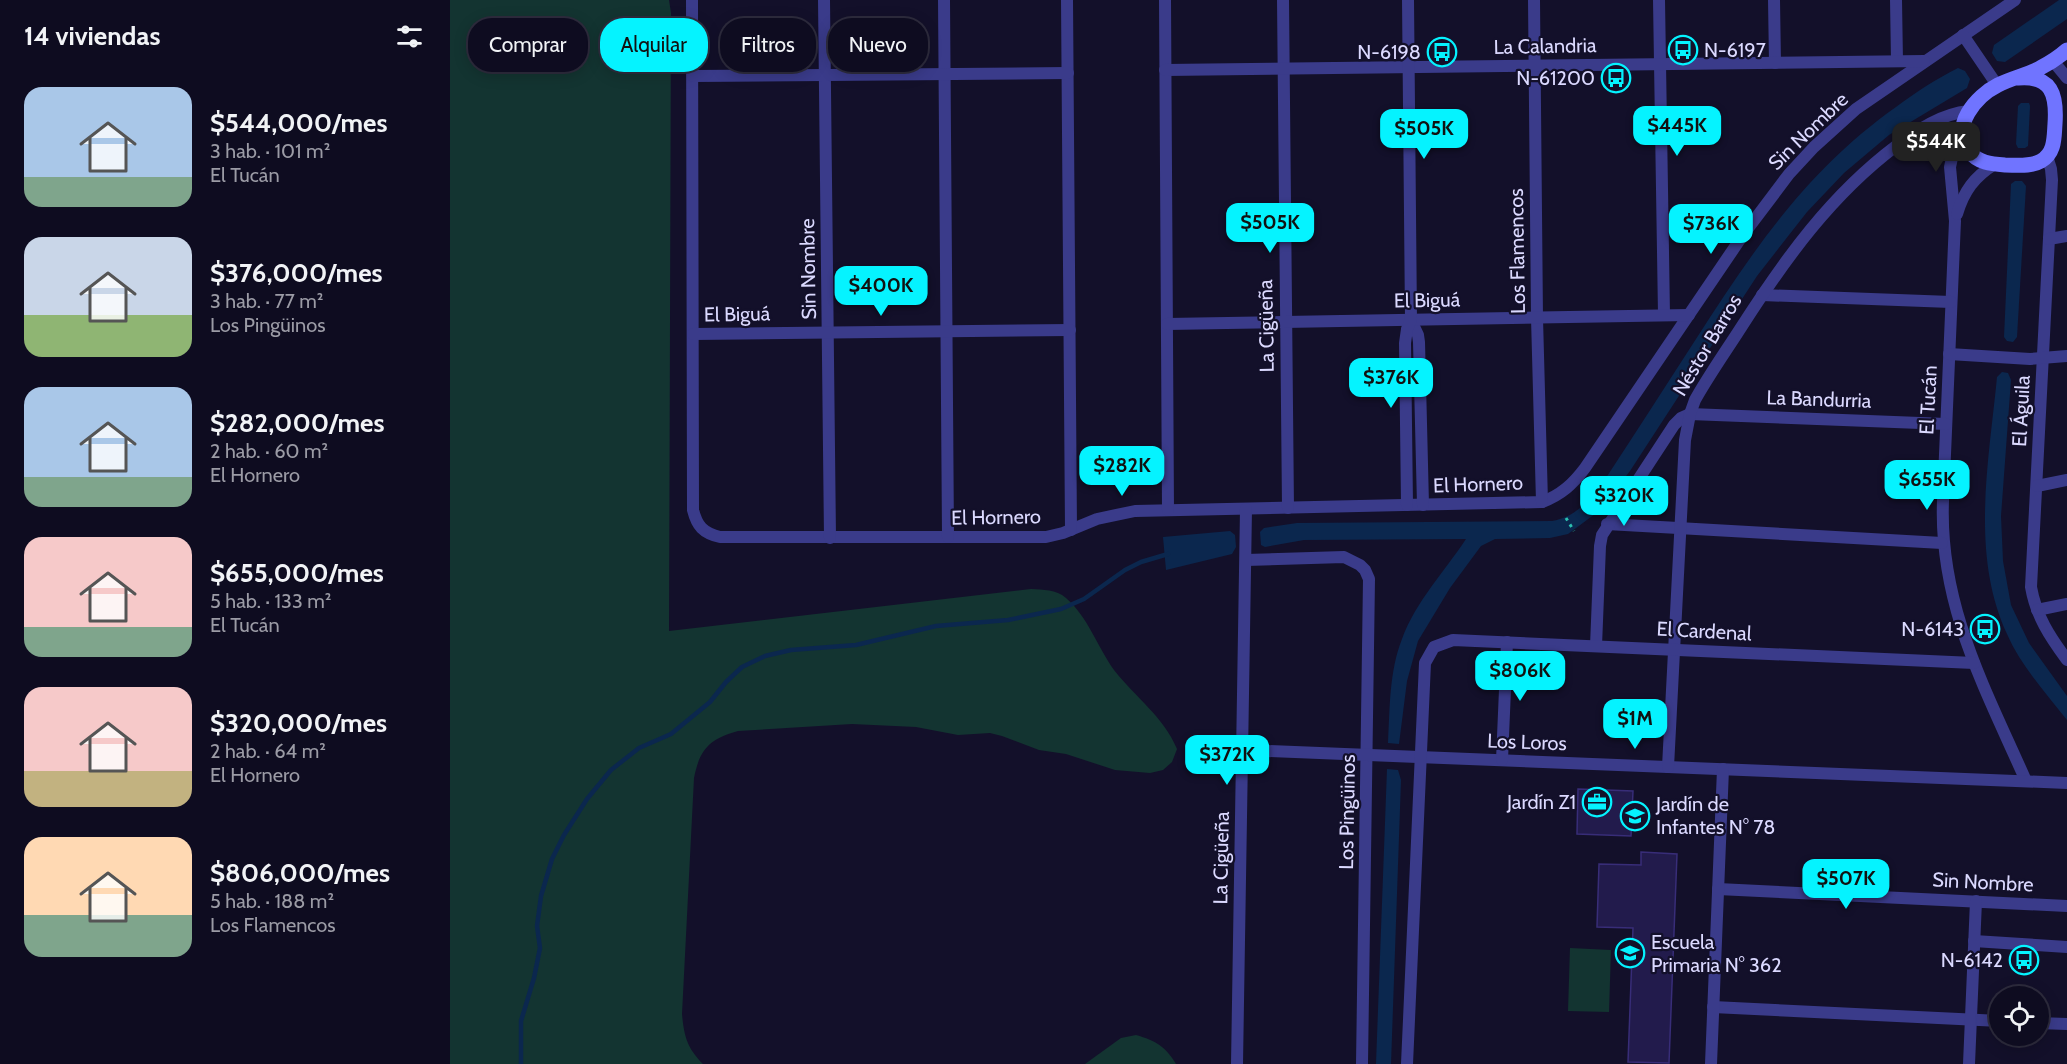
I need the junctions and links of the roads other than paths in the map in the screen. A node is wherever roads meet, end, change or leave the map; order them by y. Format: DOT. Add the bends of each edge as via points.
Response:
graph roads {
  1 [pos="692,0"];
  2 [pos="824,0"];
  3 [pos="944,0"];
  4 [pos="1067,0"];
  5 [pos="1165,0"];
  6 [pos="1283,0"];
  7 [pos="1408,0"];
  8 [pos="1534,0"];
  9 [pos="1659,0"];
  10 [pos="1774,0"];
  11 [pos="1896,0"];
  12 [pos="2014,0"];
  13 [pos="1963,35"];
  14 [pos="2067,50"];
  15 [pos="1925,61"];
  16 [pos="2053,61"];
  17 [pos="1897,62"];
  18 [pos="1774,63"];
  19 [pos="1660,64"];
  20 [pos="1534,66"];
  21 [pos="1409,67"];
  22 [pos="1284,69"];
  23 [pos="1165,70"];
  24 [pos="1068,73"];
  25 [pos="945,74"];
  26 [pos="825,75"];
  27 [pos="693,76"];
  28 [pos="2018,78"];
  29 [pos="2067,78"];
  30 [pos="1997,85"];
  31 [pos="2067,95"];
  32 [pos="1969,111"];
  33 [pos="2056,111"];
  34 [pos="1962,133"];
  35 [pos="2047,156"];
  36 [pos="1995,164"];
  37 [pos="1955,221"];
  38 [pos="2067,236"];
  39 [pos="2049,239"];
  40 [pos="1762,295"];
  41 [pos="1952,302"];
  42 [pos="1665,315"];
  43 [pos="1689,315"];
  44 [pos="1537,318"];
  45 [pos="1411,320"];
  46 [pos="1286,322"];
  47 [pos="1167,324"];
  48 [pos="1070,330"];
  49 [pos="947,332"];
  50 [pos="828,333"];
  51 [pos="693,334"];
  52 [pos="1949,354"];
  53 [pos="2067,356"];
  54 [pos="2043,359"];
  55 [pos="1690,414"];
  56 [pos="1946,424"];
  57 [pos="2067,480"];
  58 [pos="2037,486"];
  59 [pos="1542,502"];
  60 [pos="1423,505"];
  61 [pos="1407,506"];
  62 [pos="1246,508"];
  63 [pos="1288,508"];
  64 [pos="1168,510"];
  65 [pos="1607,525"];
  66 [pos="1680,528"];
  67 [pos="1071,530"];
  68 [pos="948,537"];
  69 [pos="830,538"];
  70 [pos="1942,543"];
  71 [pos="1245,560"];
  72 [pos="2067,604"];
  73 [pos="2037,610"];
  74 [pos="1507,642"];
  75 [pos="1596,646"];
  76 [pos="1674,649"];
  77 [pos="2067,660"];
  78 [pos="1974,663"];
  79 [pos="1242,750"];
  80 [pos="1367,755"];
  81 [pos="1421,757"];
  82 [pos="1503,760"];
  83 [pos="1668,767"];
  84 [pos="1723,769"];
  85 [pos="2026,781"];
  86 [pos="2067,783"];
  87 [pos="1718,889"];
  88 [pos="1976,901"];
  89 [pos="2067,906"];
  90 [pos="1974,941"];
  91 [pos="2067,947"];
  92 [pos="1713,1007"];
  93 [pos="1971,1020"];
  94 [pos="1989,1021"];
  95 [pos="2049,1023"];
  96 [pos="2067,1024"];
  97 [pos="1237,1064"];
  98 [pos="1362,1064"];
  99 [pos="1407,1064"];
  100 [pos="1711,1064"];
  101 [pos="1969,1064"];
  1 -- 27 [label="street"];
  2 -- 26 [label="street, Sin Nombre"];
  3 -- 25 [label="street"];
  4 -- 24 [label="street"];
  5 -- 23 [label="street"];
  6 -- 22 [label="street, La Cigüeña"];
  7 -- 21 [label="street"];
  8 -- 20 [label="street, Los Flamencos"];
  9 -- 19 [label="street"];
  10 -- 18 [label="street"];
  11 -- 17 [label="street"];
  12 -- 13 [label="street, Sin Nombre"];
  13 -- 15 [label="street, Sin Nombre"];
  13 -- 30 [label="street"];
  14 -- 16 [label="street, Néstor Barros"];
  15 -- 17 [label="street, La Calandria"];
  15 -- 43 [label="street, Sin Nombre" via="1856,109 1796,167 1764,205"];
  16 -- 28 [label="street, Néstor Barros"];
  16 -- 29 [label="street"];
  17 -- 18 [label="street, La Calandria"];
  18 -- 19 [label="street, La Calandria"];
  19 -- 20 [label="street, La Calandria"];
  19 -- 42 [label="street"];
  20 -- 21 [label="street, La Calandria"];
  20 -- 44 [label="street, Los Flamencos"];
  21 -- 22 [label="street, La Calandria"];
  21 -- 45 [label="street"];
  22 -- 23 [label="street, La Calandria"];
  22 -- 46 [label="street, La Cigüeña"];
  23 -- 47 [label="street"];
  24 -- 25 [label="street"];
  24 -- 48 [label="street"];
  25 -- 26 [label="street"];
  25 -- 49 [label="street"];
  26 -- 27 [label="street"];
  26 -- 50 [label="street, Sin Nombre"];
  27 -- 51 [label="street"];
  28 -- 30 [label="street, Néstor Barros"];
  28 -- 33 [label="street" via="2045,83 2052,90"];
  30 -- 32 [label="street, Néstor Barros"];
  31 -- 33 [label="street"];
  32 -- 34 [label="street, Néstor Barros"];
  32 -- 40 [label="street, Néstor Barros" via="1955,112 1932,122 1858,177 1795,247"];
  33 -- 35 [label="street" via="2054,142"];
  34 -- 36 [label="street" via="1970,152"];
  34 -- 37 [label="street, El Tucán" via="1950,167"];
  35 -- 36 [label="street" via="2027,165"];
  35 -- 39 [label="street, El Águila" via="2052,174"];
  36 -- 37 [label="street, El Tucán" via="1966,189"];
  37 -- 41 [label="street, El Tucán"];
  38 -- 39 [label="street"];
  39 -- 54 [label="street, El Águila"];
  40 -- 41 [label="street"];
  40 -- 55 [label="street, Néstor Barros" via="1702,387"];
  41 -- 52 [label="street, El Tucán"];
  42 -- 43 [label="street, El Biguá"];
  42 -- 44 [label="street, El Biguá"];
  43 -- 59 [label="street, Sin Nombre" via="1576,480"];
  44 -- 45 [label="street, El Biguá"];
  44 -- 59 [label="street, Los Flamencos"];
  45 -- 46 [label="street, El Biguá"];
  45 -- 60 [label="street" via="1419,342"];
  45 -- 61 [label="street" via="1405,343"];
  46 -- 47 [label="street, El Biguá"];
  46 -- 63 [label="street, La Cigüeña"];
  47 -- 64 [label="street"];
  48 -- 49 [label="street, El Biguá"];
  48 -- 67 [label="street"];
  49 -- 50 [label="street, El Biguá"];
  49 -- 68 [label="street"];
  50 -- 51 [label="street, El Biguá"];
  50 -- 69 [label="street, Sin Nombre"];
  51 -- 69 [label="street, El Hornero" via="693,510 701,529 720,537"];
  52 -- 54 [label="street"];
  52 -- 56 [label="street, El Tucán"];
  53 -- 54 [label="street"];
  54 -- 58 [label="street, El Águila"];
  55 -- 56 [label="street, La Bandurria"];
  55 -- 65 [label="street" via="1674,425"];
  55 -- 66 [label="street"];
  56 -- 70 [label="street, El Tucán"];
  57 -- 58 [label="street"];
  58 -- 73 [label="street, El Águila" via="2031,574"];
  59 -- 60 [label="street, El Hornero"];
  60 -- 61 [label="street, El Hornero"];
  61 -- 63 [label="street, El Hornero"];
  62 -- 63 [label="street, El Hornero"];
  62 -- 64 [label="street, El Hornero"];
  62 -- 71 [label="street, La Cigüeña"];
  64 -- 67 [label="street, El Hornero" via="1116,513"];
  65 -- 66 [label="street"];
  65 -- 75 [label="street" via="1599,546"];
  66 -- 70 [label="street"];
  66 -- 76 [label="street"];
  67 -- 68 [label="street, El Hornero" via="1046,537"];
  68 -- 69 [label="street, El Hornero"];
  70 -- 78 [label="street, El Tucán" via="1950,589"];
  71 -- 79 [label="street, La Cigüeña"];
  71 -- 80 [label="street, Los Pingüinos" via="1336,556 1352,560 1365,570 1370,586"];
  72 -- 73 [label="street"];
  73 -- 77 [label="street, El Águila"];
  74 -- 75 [label="street, El Cardenal"];
  74 -- 81 [label="street, El Cardenal" via="1453,640 1434,647 1425,663"];
  74 -- 82 [label="street"];
  75 -- 76 [label="street, El Cardenal"];
  76 -- 78 [label="street, El Cardenal"];
  76 -- 83 [label="street"];
  78 -- 85 [label="street, El Tucán"];
  79 -- 80 [label="street, Los Loros"];
  79 -- 97 [label="street, La Cigüeña"];
  80 -- 81 [label="street, Los Loros"];
  80 -- 98 [label="street, Los Pingüinos"];
  81 -- 82 [label="street, Los Loros"];
  81 -- 99 [label="street"];
  82 -- 83 [label="street, Los Loros"];
  83 -- 84 [label="street, Los Loros"];
  84 -- 85 [label="street, Los Loros"];
  84 -- 87 [label="street"];
  85 -- 86 [label="street"];
  87 -- 88 [label="street, Sin Nombre"];
  87 -- 92 [label="street"];
  88 -- 89 [label="street, Sin Nombre"];
  88 -- 90 [label="street"];
  90 -- 91 [label="street"];
  90 -- 93 [label="street"];
  92 -- 93 [label="street"];
  92 -- 100 [label="street"];
  93 -- 94 [label="street"];
  93 -- 101 [label="street"];
  95 -- 96 [label="street"];
}
